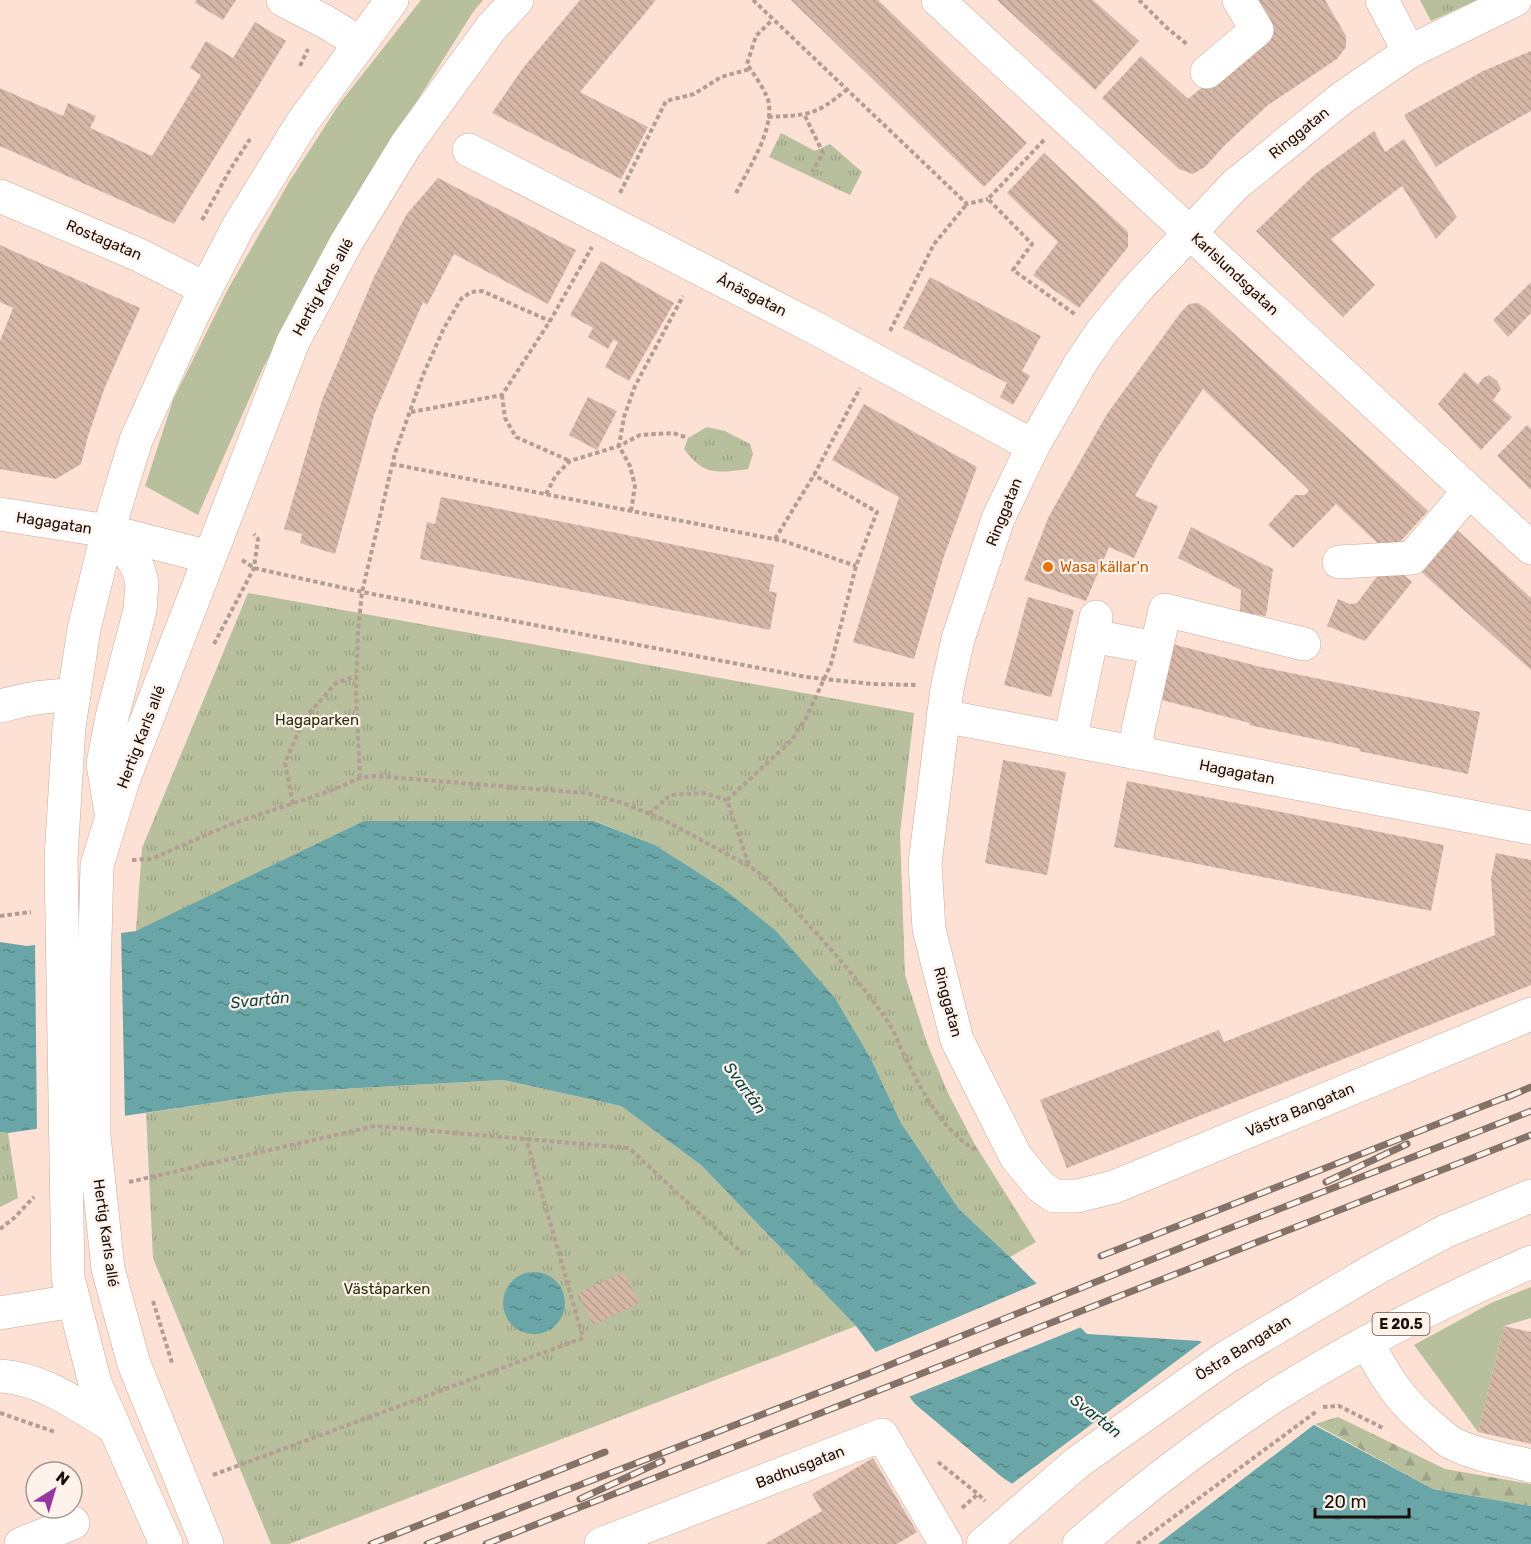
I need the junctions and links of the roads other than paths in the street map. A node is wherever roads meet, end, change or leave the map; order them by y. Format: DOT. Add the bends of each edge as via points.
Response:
graph roads {
  1 [pos="283,0"];
  2 [pos="392,0"];
  3 [pos="517,0"];
  4 [pos="938,0"];
  5 [pos="1239,0"];
  6 [pos="1382,0"];
  7 [pos="1515,0"];
  8 [pos="360,44"];
  9 [pos="1409,52"];
  10 [pos="1207,72"];
  11 [pos="468,150"];
  12 [pos="0,196"];
  13 [pos="1191,233"];
  14 [pos="206,289"];
  15 [pos="1033,446"];
  16 [pos="1469,491"];
  17 [pos="0,514"];
  18 [pos="108,531"];
  19 [pos="1531,548"];
  20 [pos="209,557"];
  21 [pos="1339,562"];
  22 [pos="1304,644"];
  23 [pos="1156,648"];
  24 [pos="74,695"];
  25 [pos="945,702"];
  26 [pos="0,706"];
  27 [pos="1070,740"];
  28 [pos="1136,753"];
  29 [pos="112,817"];
  30 [pos="1531,828"];
  31 [pos="1531,1014"];
  32 [pos="80,1137"];
  33 [pos="1066,1196"];
  34 [pos="1531,1196"];
  35 [pos="1531,1262"];
  36 [pos="111,1280"];
  37 [pos="70,1290"];
  38 [pos="4,1312"];
  39 [pos="1367,1342"];
  40 [pos="0,1376"];
  41 [pos="114,1427"];
  42 [pos="1531,1466"];
  43 [pos="73,1523"];
  44 [pos="1083,1540"];
  45 [pos="21,1544"];
  46 [pos="166,1544"];
  47 [pos="207,1544"];
  48 [pos="601,1544"];
  49 [pos="946,1544"];
  50 [pos="983,1544"];
  1 -- 8 [label="street"];
  2 -- 8 [label="street, Hertig Karls allé"];
  3 -- 20 [label="street, Hertig Karls allé" via="491,28 406,145 346,243 292,342"];
  4 -- 13 [label="street, Karlslundsgatan"];
  5 -- 10 [label="street" via="1257,30"];
  6 -- 9 [label="street"];
  7 -- 9 [label="street, Ringgatan"];
  8 -- 14 [label="street, Hertig Karls allé" via="302,123 238,227"];
  9 -- 13 [label="street, Ringgatan" via="1274,152 1235,185"];
  11 -- 15 [label="street, Ånäsgatan"];
  12 -- 14 [label="street, Rostagatan" via="139,255"];
  13 -- 15 [label="street, Ringgatan" via="1101,333"];
  13 -- 16 [label="street, Karlslundsgatan"];
  14 -- 18 [label="street, Hertig Karls allé" via="136,440"];
  15 -- 25 [label="street, Ringgatan" via="998,519 958,639"];
  16 -- 19 [label="street, Karlslundsgatan"];
  16 -- 21 [label="street" via="1412,558"];
  17 -- 18 [label="street, Hagagatan"];
  18 -- 20 [label="street, Hagagatan"];
  18 -- 24 [label="street, Hertig Karls allé" via="84,629"];
  18 -- 29 [label="street" via="134,561 142,583 140,610 103,764"];
  20 -- 29 [label="street, Hertig Karls allé"];
  22 -- 23 [label="street" via="1165,610"];
  23 -- 27 [label="street" via="1094,626"];
  23 -- 28 [label="street"];
  24 -- 26 [label="street" via="53,695"];
  24 -- 32 [label="street, Hertig Karls allé" via="62,846 61,932"];
  25 -- 27 [label="street, Hagagatan"];
  25 -- 33 [label="street, Ringgatan" via="925,863 929,929 957,1040 1016,1157 1040,1186 1053,1196"];
  27 -- 28 [label="street, Hagagatan"];
  28 -- 30 [label="street, Hagagatan"];
  29 -- 32 [label="street, Hertig Karls allé" via="97,865"];
  31 -- 33 [label="street, Västra Bangatan" via="1114,1187"];
  32 -- 36 [label="street, Hertig Karls allé"];
  32 -- 37 [label="street, Hertig Karls allé"];
  34 -- 50 [label="street, Östra Bangatan" via="1436,1236 1225,1358 1078,1462"];
  35 -- 39 [label="street, E 20.5"];
  36 -- 37 [label="street"];
  36 -- 47 [label="street, Hertig Karls allé" via="134,1364"];
  37 -- 38 [label="street"];
  37 -- 41 [label="street, Hertig Karls allé" via="94,1383"];
  39 -- 42 [label="street" via="1401,1399 1450,1442"];
  39 -- 44 [label="street, E 20.5" via="1275,1395"];
  40 -- 41 [label="street" via="38,1384"];
  41 -- 46 [label="street, Hertig Karls allé"];
  43 -- 45 [label="street"];
  48 -- 49 [label="street, Badhusgatan" via="882,1435"];
}
